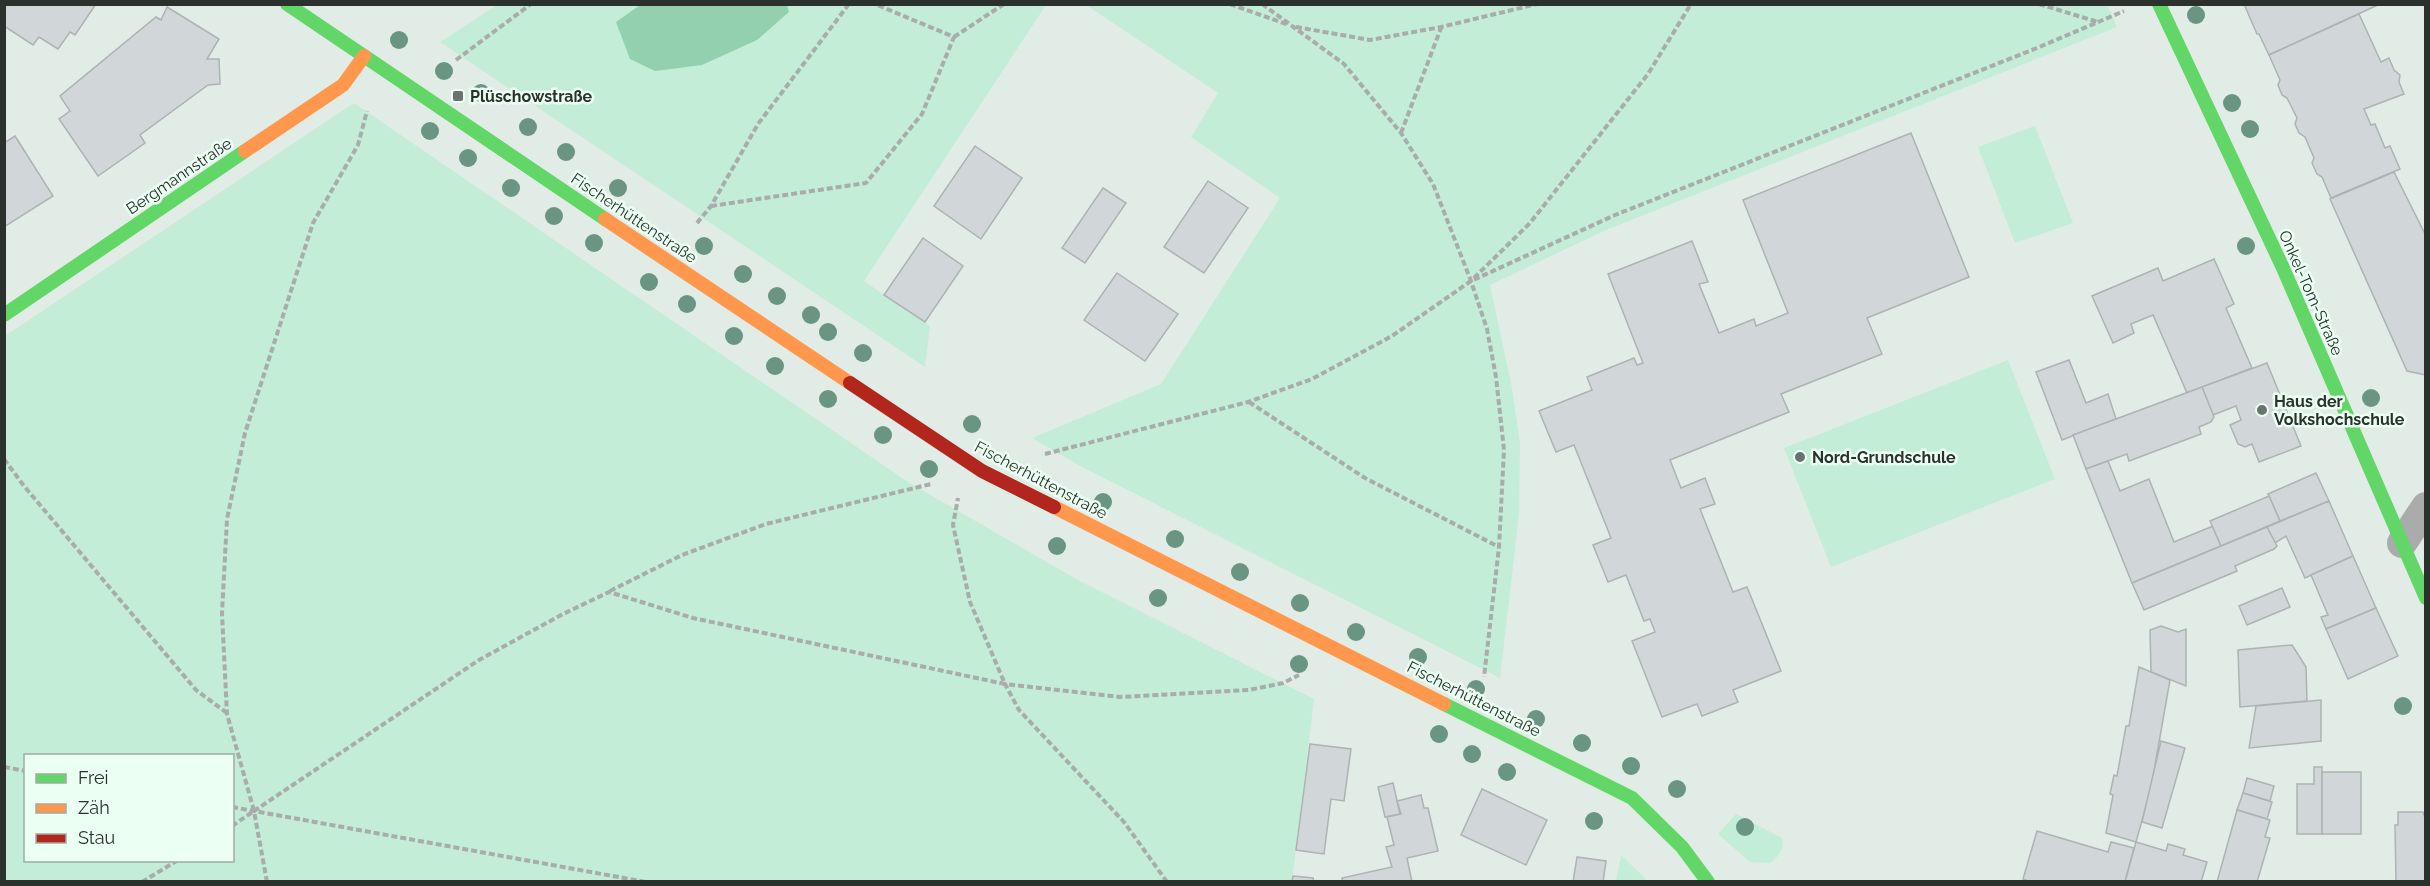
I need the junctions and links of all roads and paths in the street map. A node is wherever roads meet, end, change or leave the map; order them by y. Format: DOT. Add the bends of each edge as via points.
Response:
graph roads {
  1 [pos="287,4"];
  2 [pos="531,4"];
  3 [pos="849,4"];
  4 [pos="875,4"];
  5 [pos="1004,4"];
  6 [pos="1230,4"];
  7 [pos="1262,4"];
  8 [pos="1538,4"];
  9 [pos="1691,4"];
  10 [pos="2039,4"];
  11 [pos="2159,4"];
  12 [pos="2124,11"];
  13 [pos="2098,22"];
  14 [pos="1293,27"];
  15 [pos="1441,27"];
  16 [pos="954,37"];
  17 [pos="364,56"];
  18 [pos="456,60"];
  19 [pos="369,101"];
  20 [pos="1401,134"];
  21 [pos="711,206"];
  22 [pos="697,223"];
  23 [pos="1471,281"];
  24 [pos="4,315"];
  25 [pos="1248,402"];
  26 [pos="1045,454"];
  27 [pos="4,459"];
  28 [pos="932,484"];
  29 [pos="958,498"];
  30 [pos="2426,507"];
  31 [pos="2402,543"];
  32 [pos="1499,547"];
  33 [pos="609,592"];
  34 [pos="2426,598"];
  35 [pos="1299,675"];
  36 [pos="1484,677"];
  37 [pos="1005,684"];
  38 [pos="228,714"];
  39 [pos="4,767"];
  40 [pos="24,771"];
  41 [pos="234,807"];
  42 [pos="254,811"];
  43 [pos="234,825"];
  44 [pos="176,862"];
  45 [pos="142,882"];
  46 [pos="267,882"];
  47 [pos="646,882"];
  48 [pos="1167,882"];
  49 [pos="1708,882"];
  1 -- 17 [label="street, Fischerhüttenstraße"];
  2 -- 18 [label="path"];
  3 -- 21 [label="path" via="758,124"];
  4 -- 16 [label="path"];
  5 -- 16 [label="path"];
  6 -- 14 [label="path"];
  7 -- 14 [label="path"];
  8 -- 15 [label="path"];
  9 -- 23 [label="path" via="1648,74 1530,223"];
  10 -- 13 [label="path"];
  11 -- 31 [label="street, Onkel-Tom-Straße" via="2283,268"];
  12 -- 13 [label="path"];
  13 -- 23 [label="path" via="1615,215"];
  14 -- 15 [label="path" via="1370,40"];
  14 -- 20 [label="path" via="1344,64"];
  15 -- 20 [label="path"];
  16 -- 21 [label="path" via="922,114 866,183"];
  17 -- 24 [label="street, Bergmannstraße" via="343,85"];
  17 -- 49 [label="street, Fischerhüttenstraße" via="982,471 1632,798 1692,856"];
  19 -- 38 [label="path" via="358,145 313,223 245,433 227,519 222,613"];
  20 -- 23 [label="path" via="1433,184"];
  21 -- 22 [label="path"];
  23 -- 25 [label="path" via="1382,342 1312,379"];
  23 -- 32 [label="path" via="1497,377 1504,450"];
  25 -- 26 [label="path"];
  25 -- 32 [label="path" via="1365,478"];
  27 -- 38 [label="path" via="196,690"];
  28 -- 33 [label="path" via="766,524 682,555"];
  29 -- 37 [label="path" via="953,525 969,602"];
  30 -- 31 [label="street"];
  31 -- 34 [label="street, Onkel-Tom-Straße"];
  32 -- 36 [label="path"];
  33 -- 37 [label="path" via="693,618"];
  33 -- 42 [label="path" via="479,660"];
  35 -- 37 [label="path" via="1249,690 1120,697"];
  37 -- 48 [label="path" via="1019,710 1124,822"];
  38 -- 42 [label="path"];
  39 -- 40 [label="path"];
  41 -- 42 [label="path"];
  42 -- 43 [label="path"];
  42 -- 46 [label="path"];
  42 -- 47 [label="path"];
  44 -- 45 [label="path"];
}
